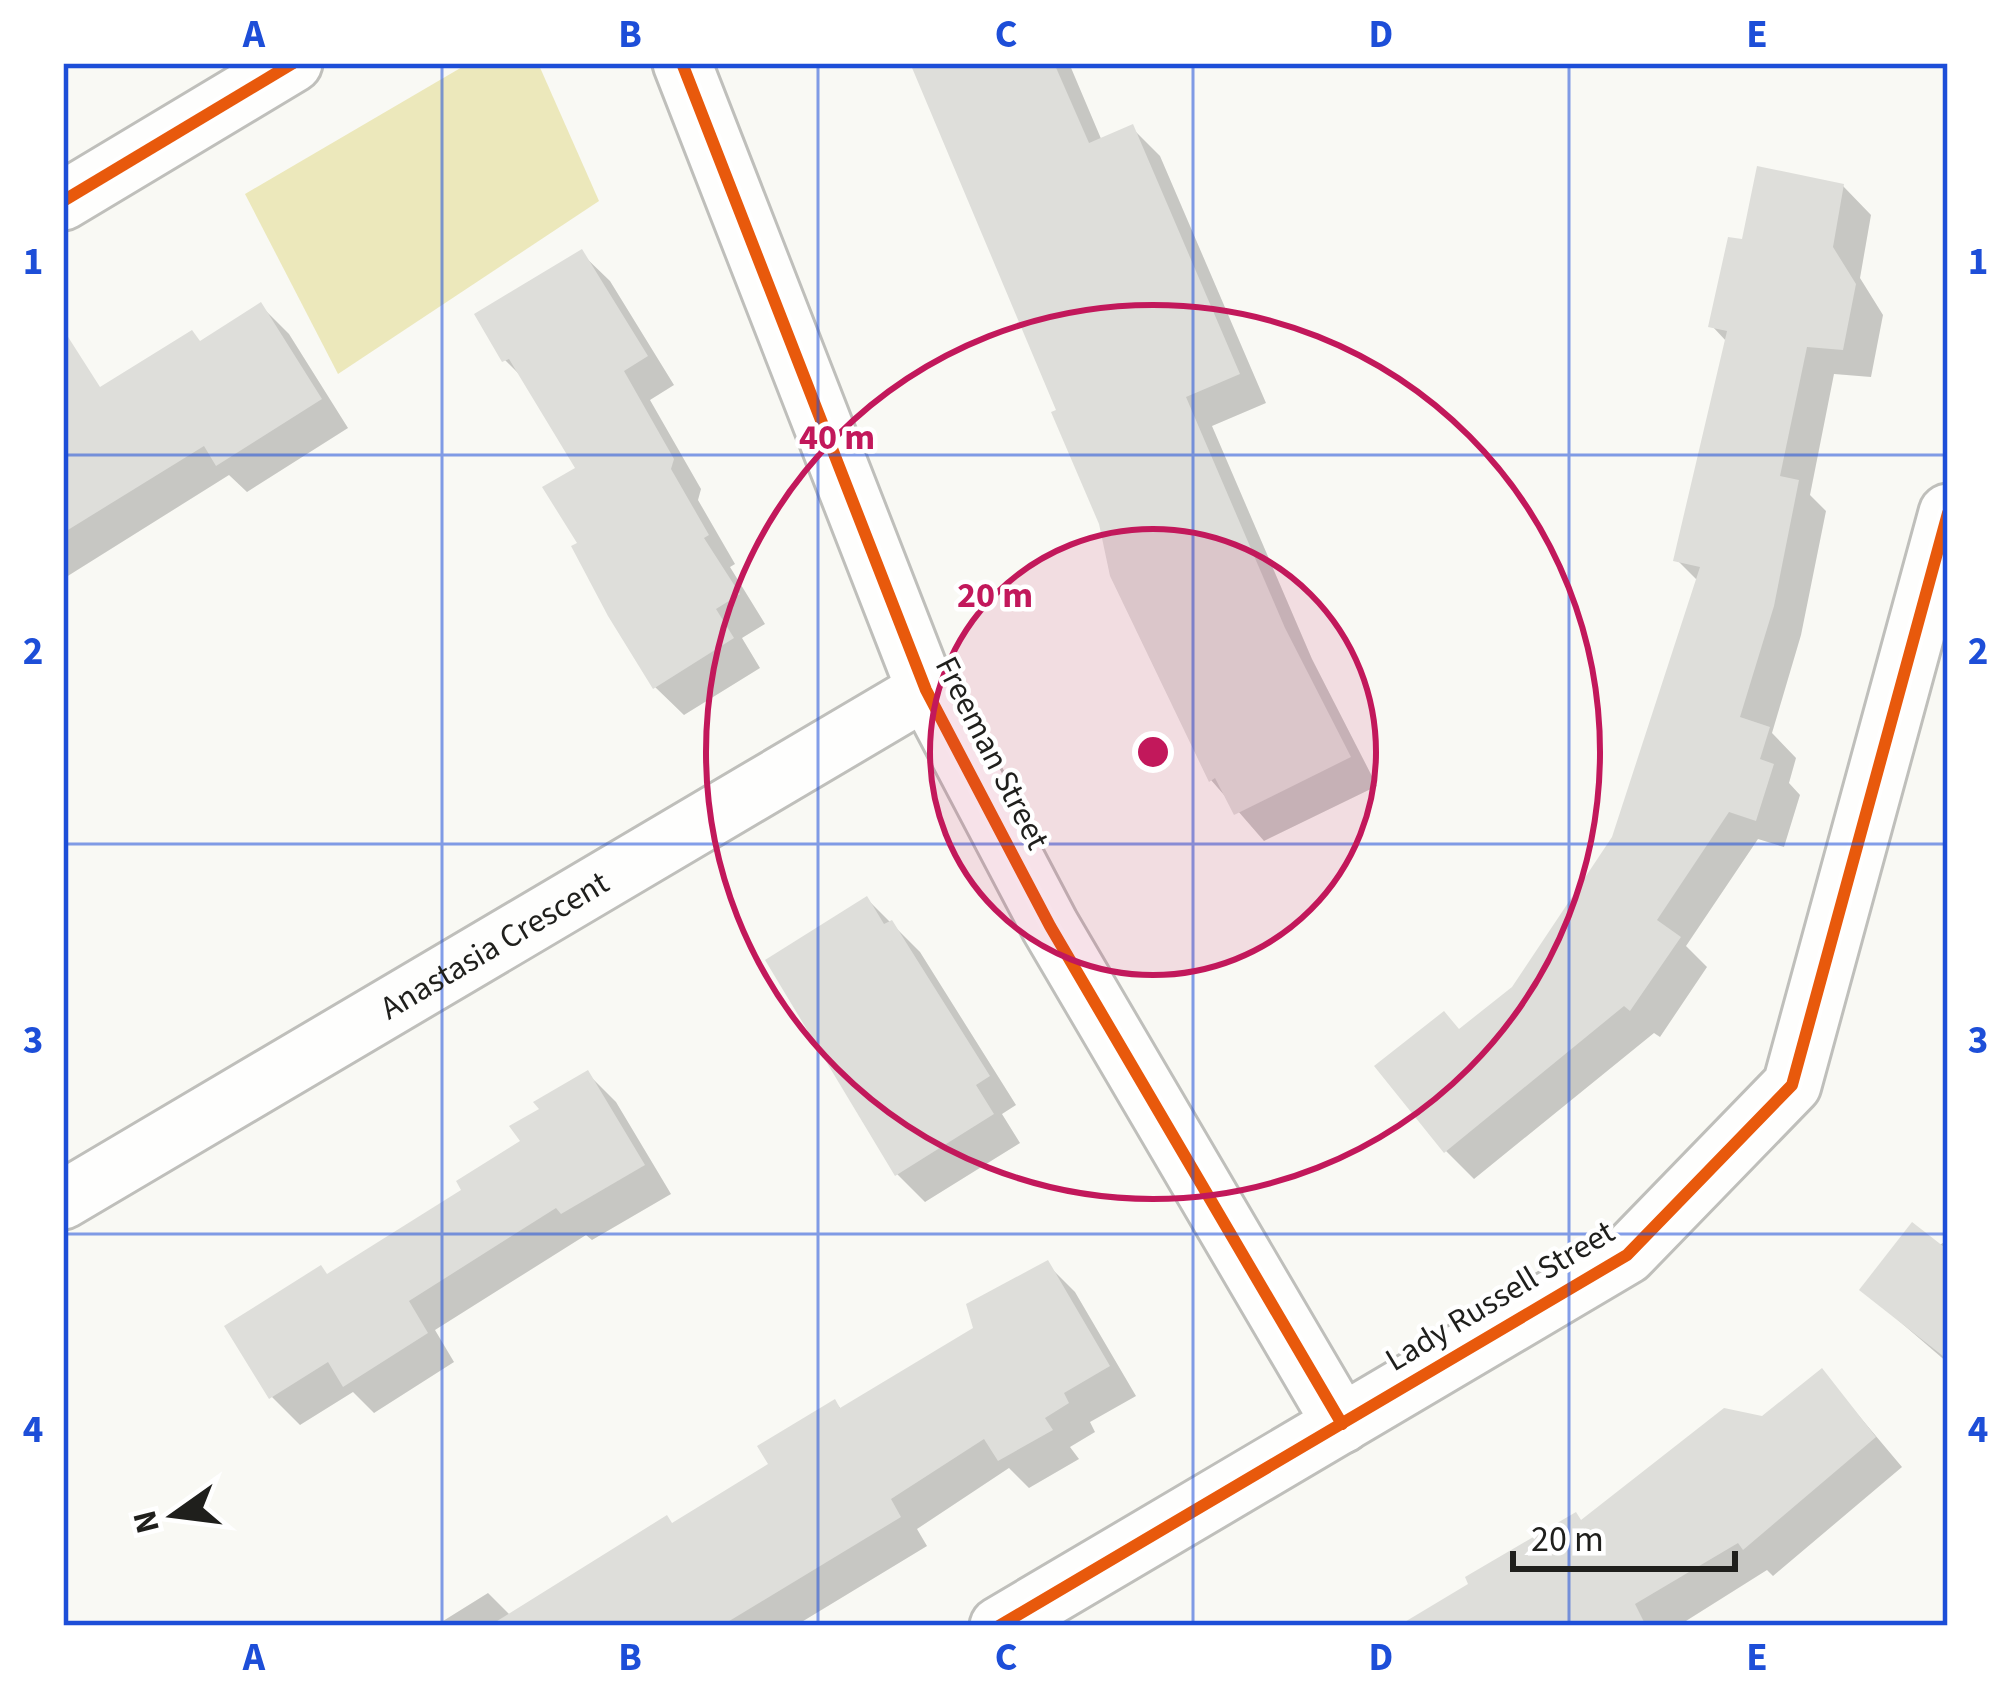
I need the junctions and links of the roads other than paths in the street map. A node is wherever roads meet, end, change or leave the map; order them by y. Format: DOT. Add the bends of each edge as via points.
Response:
graph roads {
  1 [pos="293,63"];
  2 [pos="682,63"];
  3 [pos="63,202"];
  4 [pos="1948,513"];
  5 [pos="926,690"];
  6 [pos="63,1200"];
  7 [pos="1342,1424"];
  8 [pos="999,1626"];
  1 -- 3 [label="street"];
  2 -- 5 [label="street, Freeman Street"];
  4 -- 7 [label="street, Lady Russell Street" via="1792,1085 1628,1255"];
  5 -- 6 [label="street, Anastasia Crescent"];
  5 -- 7 [label="street, Freeman Street" via="1050,926"];
  7 -- 8 [label="street, Lady Russell Street"];
}
